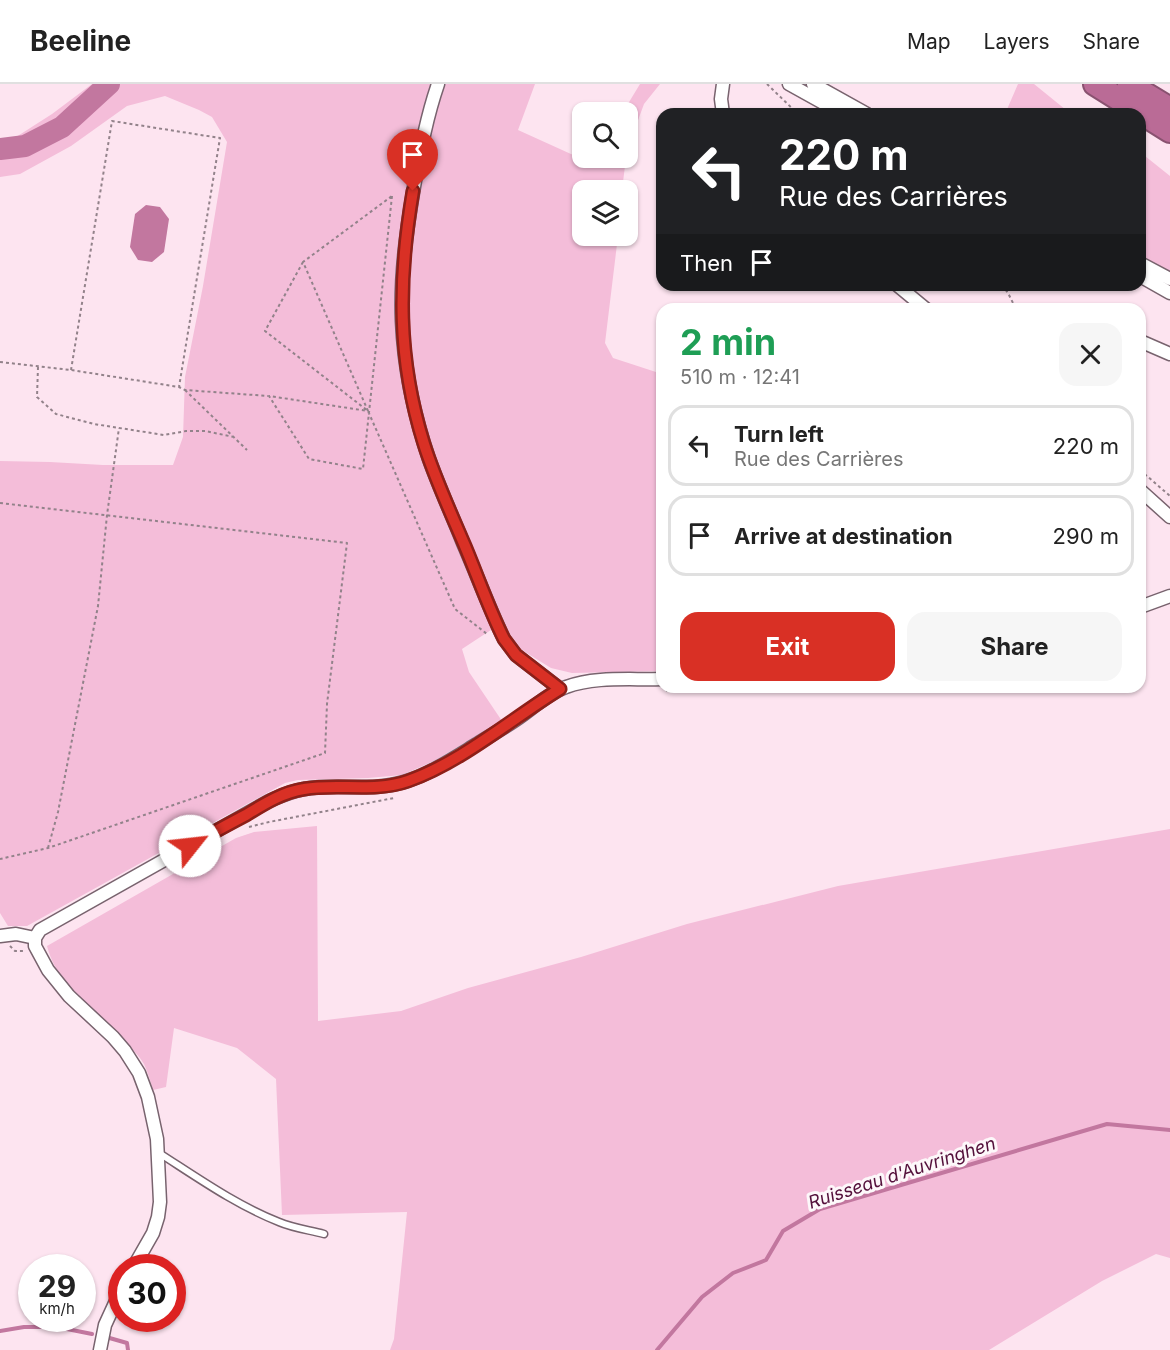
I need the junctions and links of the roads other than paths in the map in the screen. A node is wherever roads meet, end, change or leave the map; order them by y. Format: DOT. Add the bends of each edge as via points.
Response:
graph roads {
  1 [pos="438,84"];
  2 [pos="723,84"];
  3 [pos="789,84"];
  4 [pos="813,84"];
  5 [pos="1095,84"];
  6 [pos="1130,84"];
  7 [pos="722,108"];
  8 [pos="832,108"];
  9 [pos="856,108"];
  10 [pos="1134,108"];
  11 [pos="1170,109"];
  12 [pos="1146,115"];
  13 [pos="1170,130"];
  14 [pos="1146,266"];
  15 [pos="1146,279"];
  16 [pos="1170,279"];
  17 [pos="904,291"];
  18 [pos="1170,293"];
  19 [pos="919,303"];
  20 [pos="1146,344"];
  21 [pos="1170,354"];
  22 [pos="1146,495"];
  23 [pos="1170,517"];
  24 [pos="1170,596"];
  25 [pos="1146,605"];
  26 [pos="656,679"];
  27 [pos="560,689"];
  28 [pos="0,936"];
  29 [pos="35,938"];
  30 [pos="159,1153"];
  31 [pos="324,1234"];
  32 [pos="142,1254"];
  33 [pos="108,1318"];
  34 [pos="100,1350"];
  1 -- 27 [label="street" via="424,132 403,267 403,335 413,401 434,472 504,639 516,655"];
  2 -- 7 [label="street"];
  3 -- 8 [label="street"];
  4 -- 9 [label="street"];
  5 -- 10 [label="highway"];
  6 -- 11 [label="highway"];
  12 -- 13 [label="highway"];
  14 -- 16 [label="street"];
  15 -- 18 [label="street"];
  17 -- 19 [label="street"];
  20 -- 21 [label="street"];
  22 -- 23 [label="street"];
  24 -- 25 [label="street"];
  26 -- 27 [label="street" via="590,682"];
  27 -- 29 [label="street" via="464,752 410,780 380,787 304,789 277,798 51,923"];
  28 -- 29 [label="street"];
  29 -- 30 [label="street" via="36,950 56,982 113,1037 135,1065 154,1116"];
  30 -- 31 [label="lane" via="280,1223"];
  30 -- 32 [label="street" via="158,1217"];
  33 -- 34 [label="street"];
}
